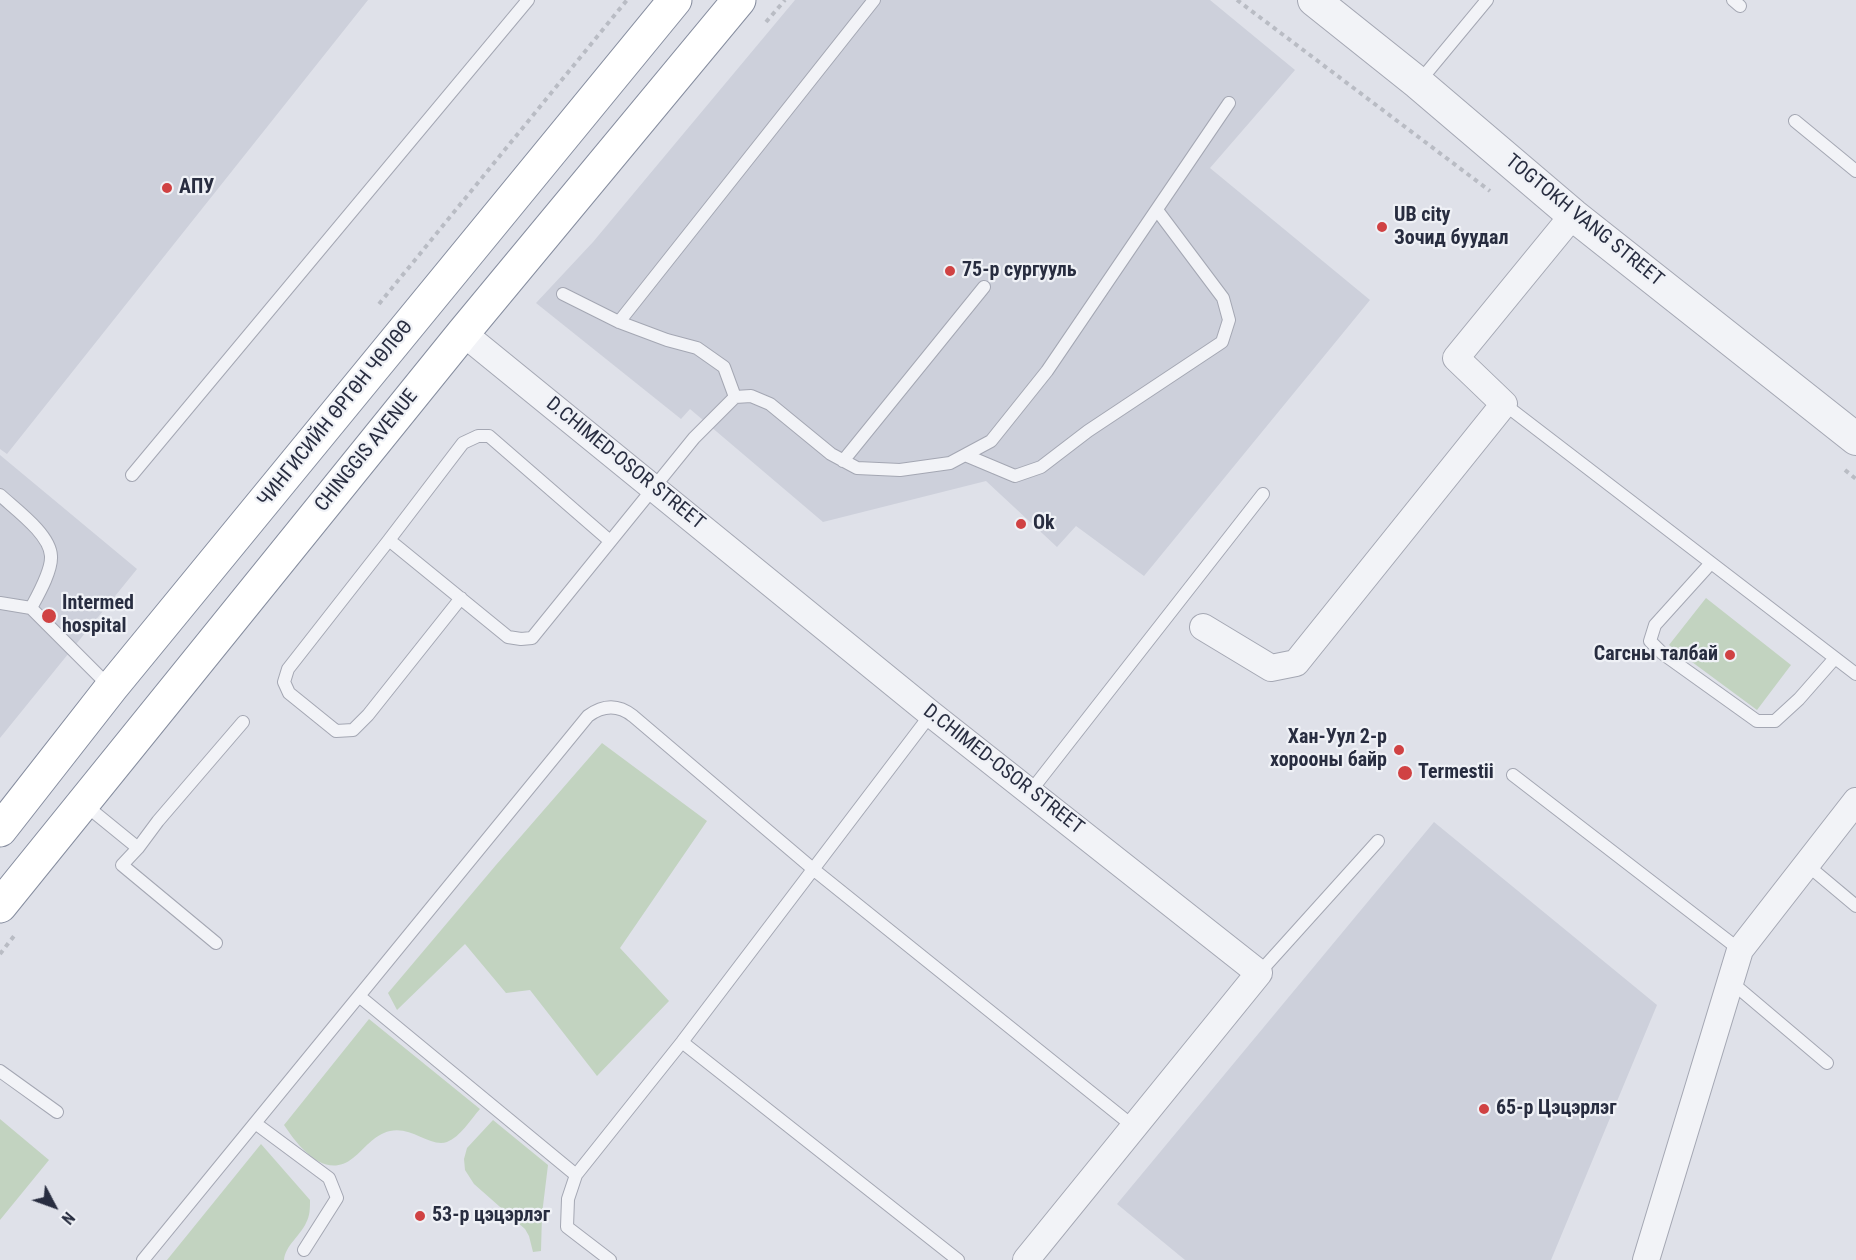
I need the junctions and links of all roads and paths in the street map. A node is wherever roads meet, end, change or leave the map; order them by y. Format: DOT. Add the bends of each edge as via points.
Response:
graph roads {
  1 [pos="528,0"];
  2 [pos="675,0"];
  3 [pos="739,0"];
  4 [pos="874,0"];
  5 [pos="1314,0"];
  6 [pos="1487,0"];
  7 [pos="1418,83"];
  8 [pos="1229,103"];
  9 [pos="1795,121"];
  10 [pos="1856,171"];
  11 [pos="1157,210"];
  12 [pos="1573,215"];
  13 [pos="984,287"];
  14 [pos="563,294"];
  15 [pos="619,322"];
  16 [pos="463,333"];
  17 [pos="735,397"];
  18 [pos="1504,404"];
  19 [pos="1856,439"];
  20 [pos="965,455"];
  21 [pos="843,461"];
  22 [pos="132,475"];
  23 [pos="654,488"];
  24 [pos="0,495"];
  25 [pos="1263,495"];
  26 [pos="389,540"];
  27 [pos="610,541"];
  28 [pos="1711,563"];
  29 [pos="461,598"];
  30 [pos="0,603"];
  31 [pos="31,608"];
  32 [pos="1203,627"];
  33 [pos="1834,658"];
  34 [pos="1856,674"];
  35 [pos="111,688"];
  36 [pos="931,714"];
  37 [pos="243,722"];
  38 [pos="1513,775"];
  39 [pos="1030,792"];
  40 [pos="1856,801"];
  41 [pos="83,803"];
  42 [pos="0,830"];
  43 [pos="1378,841"];
  44 [pos="138,848"];
  45 [pos="1806,864"];
  46 [pos="813,869"];
  47 [pos="0,906"];
  48 [pos="1856,906"];
  49 [pos="216,944"];
  50 [pos="1740,950"];
  51 [pos="1259,973"];
  52 [pos="1730,981"];
  53 [pos="359,996"];
  54 [pos="682,1042"];
  55 [pos="1827,1063"];
  56 [pos="0,1071"];
  57 [pos="57,1113"];
  58 [pos="255,1123"];
  59 [pos="1134,1127"];
  60 [pos="576,1174"];
  61 [pos="304,1250"];
  62 [pos="143,1260"];
  63 [pos="610,1260"];
  64 [pos="958,1260"];
  65 [pos="1026,1260"];
  66 [pos="1646,1260"];
  1 -- 22 [label="lane"];
  2 -- 35 [label="highway, ЧИНГИСИЙН ӨРГӨН ЧӨЛӨӨ"];
  3 -- 16 [label="highway, CHINGGIS AVENUE"];
  4 -- 15 [label="lane"];
  5 -- 7 [label="street, TOGTOKH VANG STREET"];
  6 -- 7 [label="lane"];
  7 -- 12 [label="street, TOGTOKH VANG STREET"];
  8 -- 11 [label="lane"];
  9 -- 10 [label="lane"];
  11 -- 20 [label="lane" via="1047,370 991,441"];
  11 -- 20 [label="lane" via="1223,298 1229,320 1222,342 1041,467 1015,476"];
  12 -- 18 [label="street" via="1456,358"];
  12 -- 19 [label="street, TOGTOKH VANG STREET"];
  13 -- 21 [label="lane"];
  14 -- 15 [label="lane"];
  15 -- 17 [label="lane" via="697,348 724,367"];
  16 -- 23 [label="street, D.CHIMED-OSOR STREET"];
  16 -- 41 [label="highway, CHINGGIS AVENUE"];
  17 -- 21 [label="lane" via="751,396 770,404"];
  17 -- 23 [label="lane" via="694,438"];
  18 -- 28 [label="lane"];
  18 -- 32 [label="street" via="1296,663 1271,668"];
  20 -- 21 [label="lane" via="950,463 900,470 857,468"];
  23 -- 27 [label="lane"];
  23 -- 36 [label="street, D.CHIMED-OSOR STREET"];
  24 -- 31 [label="lane" via="47,541 51,556 43,587"];
  25 -- 39 [label="lane"];
  26 -- 27 [label="lane" via="463,443 489,436"];
  26 -- 29 [label="lane"];
  26 -- 29 [label="lane" via="288,669 284,682 289,693 336,731 353,730 368,715"];
  27 -- 29 [label="lane" via="532,638 508,637"];
  28 -- 33 [label="lane"];
  28 -- 33 [label="lane" via="1655,625 1650,641 1662,653 1757,721 1775,721"];
  30 -- 31 [label="lane"];
  31 -- 35 [label="lane"];
  33 -- 34 [label="lane"];
  35 -- 42 [label="highway, ЧИНГИСИЙН ӨРГӨН ЧӨЛӨӨ"];
  36 -- 39 [label="street, D.CHIMED-OSOR STREET"];
  36 -- 46 [label="lane"];
  37 -- 44 [label="lane"];
  38 -- 50 [label="lane"];
  39 -- 51 [label="street, D.CHIMED-OSOR STREET"];
  40 -- 45 [label="street"];
  41 -- 44 [label="lane"];
  41 -- 47 [label="highway, CHINGGIS AVENUE"];
  43 -- 51 [label="lane"];
  44 -- 49 [label="lane" via="122,865"];
  45 -- 48 [label="lane"];
  45 -- 50 [label="street"];
  46 -- 53 [label="lane" via="628,712 600,708 588,716"];
  46 -- 54 [label="lane"];
  46 -- 59 [label="lane"];
  50 -- 52 [label="street"];
  51 -- 59 [label="street"];
  52 -- 55 [label="lane"];
  52 -- 66 [label="street"];
  53 -- 58 [label="lane"];
  53 -- 60 [label="lane"];
  54 -- 60 [label="lane"];
  54 -- 64 [label="lane"];
  56 -- 57 [label="lane"];
  58 -- 61 [label="lane" via="329,1178 334,1189 337,1198"];
  58 -- 62 [label="lane"];
  59 -- 65 [label="street"];
  60 -- 63 [label="lane" via="568,1199 567,1227"];
}
